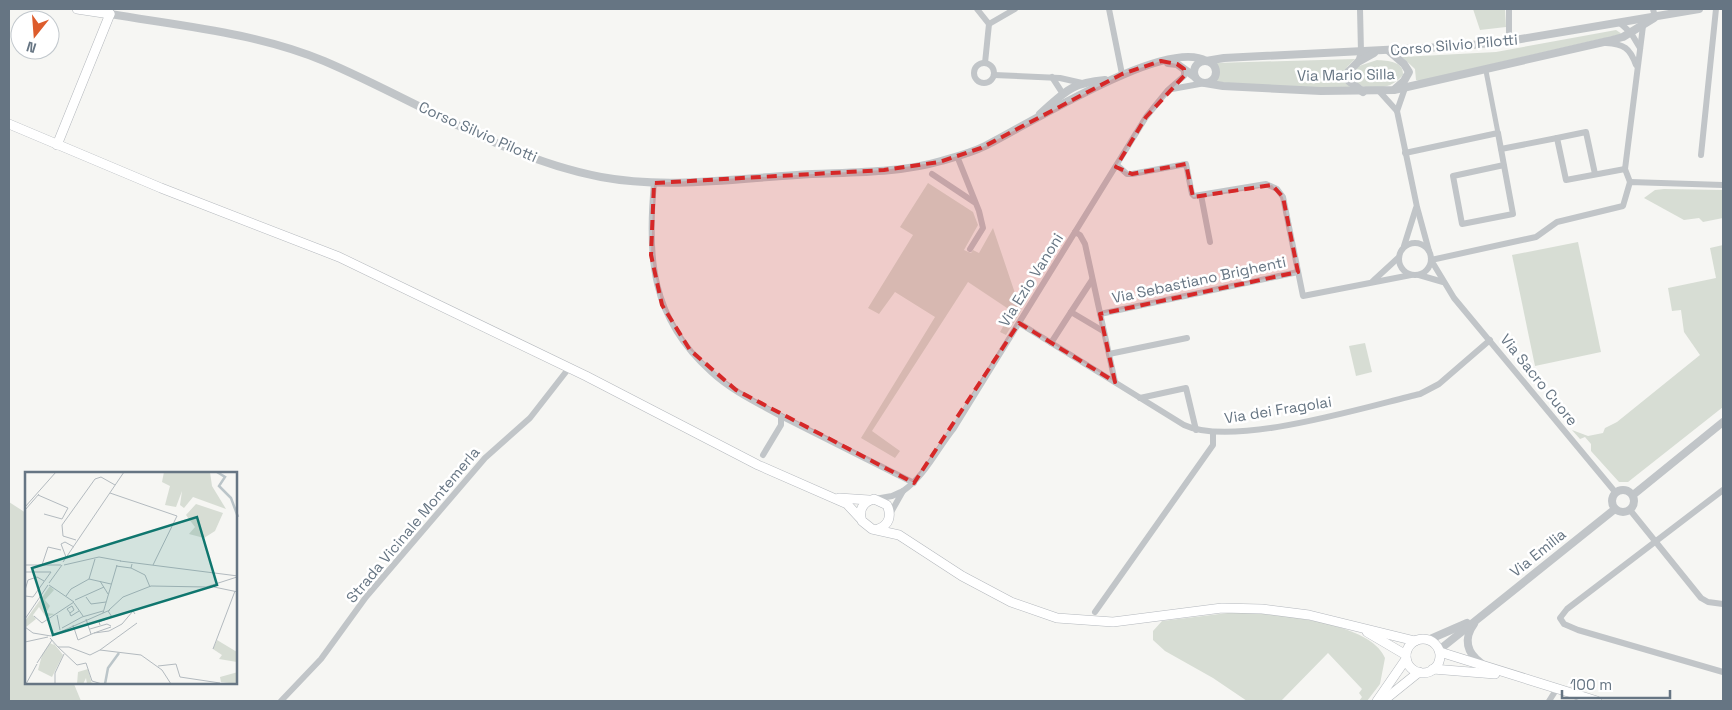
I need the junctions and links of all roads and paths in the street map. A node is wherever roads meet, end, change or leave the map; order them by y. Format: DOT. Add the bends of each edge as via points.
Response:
graph roads {
  1 [pos="77,9"];
  2 [pos="96,9"];
  3 [pos="977,9"];
  4 [pos="1014,9"];
  5 [pos="1109,9"];
  6 [pos="1360,9"];
  7 [pos="1508,9"];
  8 [pos="1699,9"];
  9 [pos="1716,9"];
  10 [pos="1654,13"];
  11 [pos="110,14"];
  12 [pos="1620,23"];
  13 [pos="989,24"];
  14 [pos="1643,26"];
  15 [pos="1631,33"];
  16 [pos="1509,41"];
  17 [pos="1603,43"];
  18 [pos="1640,48"];
  19 [pos="1378,51"];
  20 [pos="1389,51"];
  21 [pos="1361,52"];
  22 [pos="1161,61"];
  23 [pos="1206,61"];
  24 [pos="1358,62"];
  25 [pos="986,63"];
  26 [pos="1637,66"];
  27 [pos="1184,69"];
  28 [pos="1486,70"];
  29 [pos="1122,74"];
  30 [pos="994,75"];
  31 [pos="1052,77"];
  32 [pos="1195,77"];
  33 [pos="1110,79"];
  34 [pos="1205,83"];
  35 [pos="1078,84"];
  36 [pos="1406,88"];
  37 [pos="1168,90"];
  38 [pos="1394,90"];
  39 [pos="1379,91"];
  40 [pos="1363,92"];
  41 [pos="1063,94"];
  42 [pos="1075,99"];
  43 [pos="1397,111"];
  44 [pos="1031,122"];
  45 [pos="9,124"];
  46 [pos="1498,133"];
  47 [pos="1558,138"];
  48 [pos="57,144"];
  49 [pos="1501,149"];
  50 [pos="1405,153"];
  51 [pos="1701,155"];
  52 [pos="957,156"];
  53 [pos="1117,165"];
  54 [pos="1504,165"];
  55 [pos="1625,168"];
  56 [pos="932,174"];
  57 [pos="1595,174"];
  58 [pos="1630,182"];
  59 [pos="654,183"];
  60 [pos="1723,185"];
  61 [pos="1201,195"];
  62 [pos="975,202"];
  63 [pos="1417,207"];
  64 [pos="1075,232"];
  65 [pos="1210,242"];
  66 [pos="1404,246"];
  67 [pos="970,249"];
  68 [pos="1429,251"];
  69 [pos="1398,258"];
  70 [pos="1431,260"];
  71 [pos="1298,272"];
  72 [pos="1411,275"];
  73 [pos="1419,275"];
  74 [pos="1092,280"];
  75 [pos="1373,281"];
  76 [pos="1444,282"];
  77 [pos="1071,312"];
  78 [pos="1100,314"];
  79 [pos="1019,323"];
  80 [pos="1103,331"];
  81 [pos="1188,338"];
  82 [pos="1490,340"];
  83 [pos="1051,343"];
  84 [pos="1109,354"];
  85 [pos="569,368"];
  86 [pos="1115,382"];
  87 [pos="1140,398"];
  88 [pos="780,416"];
  89 [pos="1723,422"];
  90 [pos="1196,430"];
  91 [pos="1213,432"];
  92 [pos="763,455"];
  93 [pos="914,483"];
  94 [pos="1723,490"];
  95 [pos="903,491"];
  96 [pos="1616,493"];
  97 [pos="829,496"];
  98 [pos="1633,496"];
  99 [pos="872,500"];
  100 [pos="1615,509"];
  101 [pos="1630,510"];
  102 [pos="890,514"];
  103 [pos="860,518"];
  104 [pos="878,529"];
  105 [pos="908,540"];
  106 [pos="1656,542"];
  107 [pos="1723,604"];
  108 [pos="1095,612"];
  109 [pos="1478,618"];
  110 [pos="1360,628"];
  111 [pos="1428,640"];
  112 [pos="1415,641"];
  113 [pos="1439,651"];
  114 [pos="1406,657"];
  115 [pos="1486,666"];
  116 [pos="1434,669"];
  117 [pos="1419,672"];
  118 [pos="1723,672"];
  119 [pos="1508,675"];
  120 [pos="1556,690"];
  121 [pos="281,701"];
  122 [pos="1377,701"];
  123 [pos="1382,701"];
  124 [pos="1549,701"];
  125 [pos="1597,701"];
  1 -- 11 [label="main road, Corso Silvio Pilotti"];
  2 -- 11 [label="main road"];
  3 -- 13 [label="street"];
  4 -- 13 [label="street"];
  5 -- 29 [label="street"];
  6 -- 21 [label="street"];
  7 -- 16 [label="street"];
  8 -- 10 [label="street, Corso Silvio Pilotti"];
  9 -- 51 [label="street"];
  10 -- 12 [label="street, Corso Silvio Pilotti"];
  10 -- 14 [label="street, Via Mario Silla"];
  11 -- 48 [label="main road"];
  11 -- 59 [label="street, Corso Silvio Pilotti" via="242,36 287,47 324,61 508,148 599,177"];
  12 -- 15 [label="street"];
  12 -- 16 [label="street, Corso Silvio Pilotti"];
  13 -- 25 [label="street"];
  14 -- 15 [label="street, Via Mario Silla"];
  14 -- 18 [label="street"];
  15 -- 17 [label="street, Via Mario Silla"];
  15 -- 18 [label="street"];
  16 -- 20 [label="street, Corso Silvio Pilotti"];
  17 -- 26 [label="street" via="1626,47"];
  17 -- 28 [label="street, Via Mario Silla"];
  18 -- 26 [label="street"];
  19 -- 20 [label="street, Corso Silvio Pilotti"];
  19 -- 21 [label="street, Corso Silvio Pilotti"];
  19 -- 24 [label="street"];
  20 -- 38 [label="street" via="1409,72"];
  21 -- 23 [label="street, Corso Silvio Pilotti"];
  21 -- 24 [label="street"];
  22 -- 23 [label="street, Corso Silvio Pilotti" via="1200,58"];
  22 -- 27 [label="street" via="1178,64"];
  22 -- 29 [label="street, Corso Silvio Pilotti"];
  23 -- 32 [label="street" via="1197,65"];
  23 -- 34 [label="street" via="1216,72 1212,81"];
  24 -- 40 [label="street" via="1350,67 1348,76 1352,84"];
  25 -- 30 [label="street"];
  25 -- 30 [label="street" via="975,69 976,79 985,83"];
  26 -- 55 [label="street"];
  27 -- 32 [label="street"];
  27 -- 37 [label="street, Via Ezio Vanoni" via="1184,76"];
  28 -- 36 [label="street, Via Mario Silla"];
  28 -- 46 [label="street"];
  29 -- 33 [label="street, Corso Silvio Pilotti"];
  30 -- 31 [label="street"];
  31 -- 35 [label="street"];
  31 -- 41 [label="street"];
  32 -- 34 [label="street"];
  33 -- 35 [label="street, Corso Silvio Pilotti"];
  33 -- 42 [label="street, Corso Silvio Pilotti"];
  34 -- 37 [label="street"];
  34 -- 40 [label="street, Via Mario Silla"];
  35 -- 41 [label="street, Corso Silvio Pilotti"];
  35 -- 42 [label="street"];
  36 -- 38 [label="street, Via Mario Silla"];
  36 -- 43 [label="street"];
  37 -- 53 [label="street, Via Ezio Vanoni" via="1146,117"];
  38 -- 39 [label="street, Via Mario Silla"];
  39 -- 40 [label="street, Via Mario Silla"];
  39 -- 43 [label="street"];
  41 -- 42 [label="street"];
  41 -- 44 [label="street, Corso Silvio Pilotti"];
  42 -- 44 [label="street, Corso Silvio Pilotti"];
  43 -- 50 [label="street"];
  44 -- 52 [label="street, Corso Silvio Pilotti" via="981,148"];
  45 -- 48 [label="main road"];
  46 -- 49 [label="street"];
  46 -- 50 [label="street"];
  47 -- 49 [label="street"];
  47 -- 57 [label="street" via="1586,132"];
  47 -- 57 [label="street" via="1566,180"];
  48 -- 85 [label="main road" via="339,257"];
  49 -- 54 [label="street"];
  50 -- 63 [label="street"];
  52 -- 59 [label="street, Corso Silvio Pilotti" via="939,162 884,170"];
  52 -- 62 [label="street"];
  53 -- 61 [label="street" via="1127,174 1132,174 1186,164 1192,194"];
  53 -- 64 [label="street, Via Ezio Vanoni"];
  54 -- 54 [label="street" via="1452,176 1462,224 1513,214"];
  55 -- 57 [label="street"];
  55 -- 58 [label="street"];
  56 -- 62 [label="street"];
  58 -- 60 [label="street"];
  58 -- 70 [label="street" via="1623,206 1557,222 1536,237"];
  59 -- 88 [label="street" via="651,255 662,305 690,350 710,372"];
  61 -- 65 [label="street"];
  61 -- 71 [label="street" via="1266,184 1277,189 1283,197"];
  62 -- 67 [label="street" via="982,228"];
  63 -- 66 [label="street"];
  63 -- 68 [label="street"];
  64 -- 74 [label="street" via="1084,244"];
  64 -- 79 [label="street, Via Ezio Vanoni"];
  66 -- 68 [label="street" via="1422,244"];
  66 -- 69 [label="street"];
  68 -- 70 [label="street"];
  69 -- 72 [label="street" via="1400,267"];
  69 -- 75 [label="street"];
  70 -- 73 [label="street"];
  70 -- 76 [label="street, Via Sacro Cuore"];
  71 -- 75 [label="street, Via Sebastiano Brighenti" via="1303,296"];
  71 -- 78 [label="street, Via Sebastiano Brighenti"];
  72 -- 73 [label="street"];
  72 -- 75 [label="street, Via Sebastiano Brighenti"];
  73 -- 76 [label="street"];
  74 -- 77 [label="street"];
  74 -- 78 [label="street"];
  76 -- 82 [label="street, Via Sacro Cuore"];
  77 -- 80 [label="street"];
  77 -- 83 [label="street"];
  78 -- 80 [label="street"];
  79 -- 83 [label="street, Via dei Fragolai"];
  79 -- 93 [label="street, Via Ezio Vanoni" via="954,428"];
  80 -- 84 [label="street"];
  81 -- 84 [label="street"];
  82 -- 91 [label="street, Via dei Fragolai" via="1438,384 1420,394 1290,424"];
  82 -- 96 [label="street, Via Sacro Cuore"];
  83 -- 86 [label="street, Via dei Fragolai"];
  84 -- 86 [label="street"];
  85 -- 97 [label="main road" via="758,465"];
  85 -- 121 [label="street, Strada Vicinale Montemerla" via="530,418 484,458 366,597 321,659"];
  86 -- 87 [label="street, Via dei Fragolai"];
  87 -- 90 [label="street, Via dei Fragolai"];
  87 -- 90 [label="street" via="1186,388"];
  88 -- 92 [label="street" via="781,424"];
  88 -- 93 [label="street"];
  89 -- 98 [label="street"];
  90 -- 91 [label="street, Via dei Fragolai"];
  91 -- 108 [label="street" via="1213,445"];
  93 -- 95 [label="street, Via Ezio Vanoni"];
  94 -- 106 [label="street"];
  95 -- 99 [label="street"];
  95 -- 102 [label="street"];
  96 -- 98 [label="street" via="1625,490"];
  96 -- 100 [label="street" via="1612,499"];
  97 -- 99 [label="main road"];
  97 -- 103 [label="main road" via="847,504"];
  98 -- 101 [label="street"];
  99 -- 102 [label="main road" via="887,505"];
  99 -- 103 [label="main road" via="863,506"];
  100 -- 101 [label="street" via="1621,512"];
  100 -- 109 [label="street, Via Emilia"];
  101 -- 106 [label="street"];
  102 -- 104 [label="main road" via="886,524"];
  102 -- 105 [label="main road"];
  103 -- 104 [label="main road" via="868,527"];
  104 -- 105 [label="main road"];
  105 -- 110 [label="main road" via="962,576 1011,602 1057,618 1113,622 1222,608 1262,609 1309,615"];
  106 -- 107 [label="street" via="1701,598 1713,604"];
  106 -- 118 [label="street" via="1567,609 1560,618 1564,624 1578,630"];
  109 -- 111 [label="street, Via Emilia"];
  109 -- 113 [label="street, Via Emilia"];
  109 -- 115 [label="street" via="1467,645 1474,658"];
  110 -- 112 [label="main road"];
  110 -- 114 [label="main road" via="1390,643"];
  111 -- 112 [label="main road"];
  111 -- 113 [label="main road"];
  112 -- 114 [label="main road" via="1407,649"];
  113 -- 115 [label="main road"];
  113 -- 116 [label="main road" via="1439,661"];
  114 -- 117 [label="main road" via="1411,667"];
  114 -- 122 [label="main road"];
  115 -- 119 [label="main road"];
  116 -- 117 [label="main road"];
  116 -- 119 [label="main road"];
  117 -- 123 [label="main road"];
  119 -- 120 [label="main road"];
  120 -- 124 [label="street"];
  120 -- 125 [label="main road"];
}
